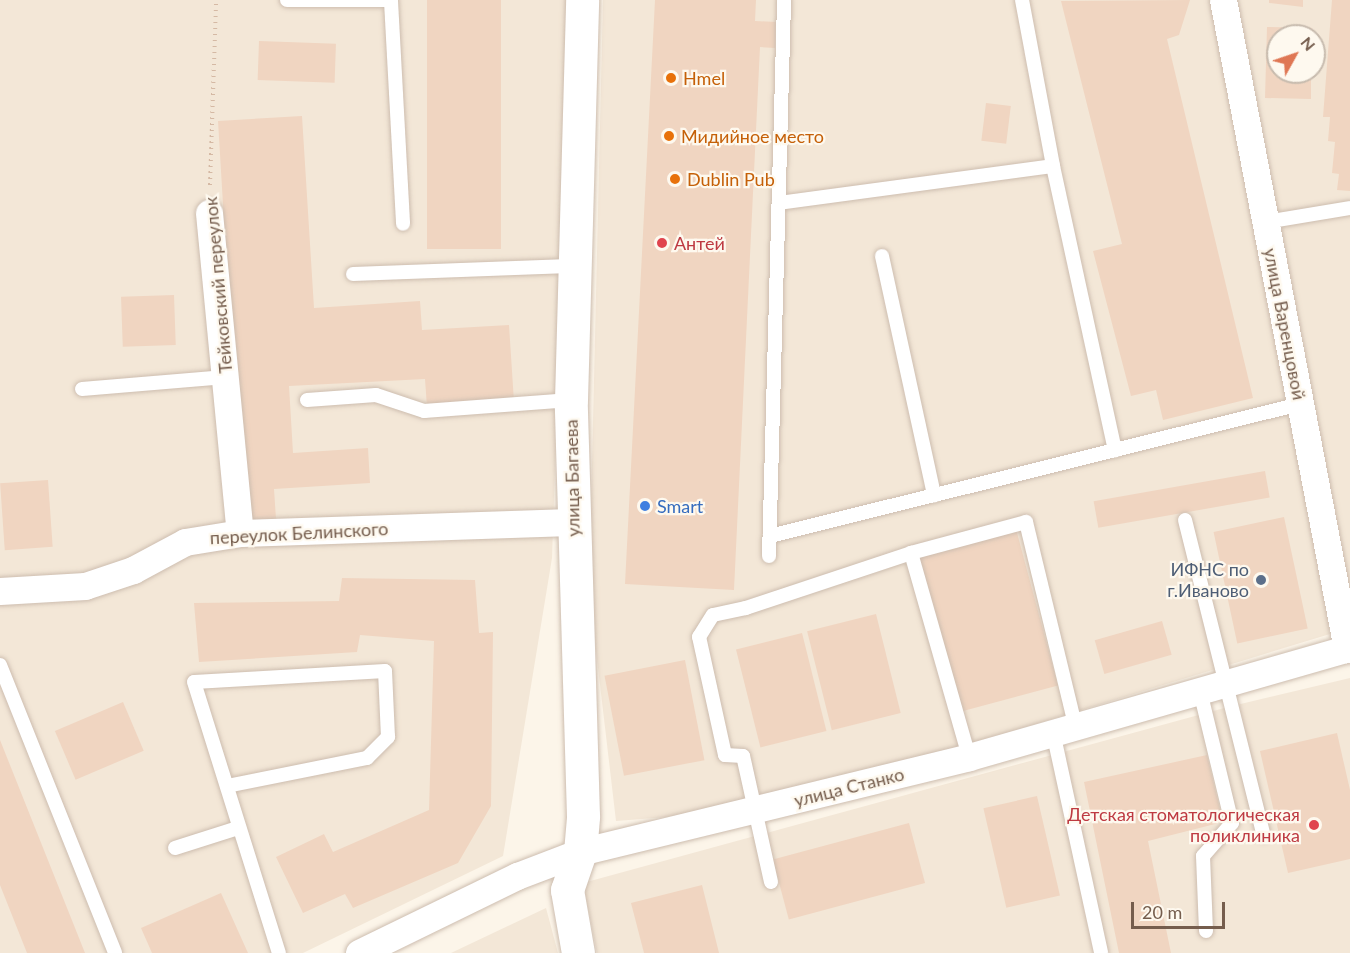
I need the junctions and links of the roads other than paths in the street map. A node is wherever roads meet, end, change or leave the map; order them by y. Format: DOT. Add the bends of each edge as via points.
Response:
graph roads {
  1 [pos="287,0"];
  2 [pos="582,0"];
  3 [pos="784,0"];
  4 [pos="1022,0"];
  5 [pos="1223,0"];
  6 [pos="391,1"];
  7 [pos="1053,166"];
  8 [pos="779,203"];
  9 [pos="1350,208"];
  10 [pos="209,213"];
  11 [pos="1266,222"];
  12 [pos="403,224"];
  13 [pos="882,256"];
  14 [pos="576,266"];
  15 [pos="353,274"];
  16 [pos="225,377"];
  17 [pos="82,388"];
  18 [pos="307,400"];
  19 [pos="571,400"];
  20 [pos="1300,404"];
  21 [pos="1115,450"];
  22 [pos="934,495"];
  23 [pos="1185,520"];
  24 [pos="572,522"];
  25 [pos="240,533"];
  26 [pos="770,536"];
  27 [pos="911,553"];
  28 [pos="770,556"];
  29 [pos="0,591"];
  30 [pos="1349,652"];
  31 [pos="0,665"];
  32 [pos="1213,688"];
  33 [pos="1064,728"];
  34 [pos="969,757"];
  35 [pos="227,786"];
  36 [pos="755,810"];
  37 [pos="238,828"];
  38 [pos="1263,834"];
  39 [pos="175,848"];
  40 [pos="580,852"];
  41 [pos="771,882"];
  42 [pos="1206,931"];
  43 [pos="115,953"];
  44 [pos="279,953"];
  45 [pos="359,953"];
  46 [pos="578,953"];
  47 [pos="1101,953"];
  1 -- 6 [label="lane"];
  2 -- 14 [label="street, улица Багаева"];
  3 -- 8 [label="lane"];
  4 -- 7 [label="lane"];
  5 -- 11 [label="street, улица Варенцовой"];
  6 -- 12 [label="lane"];
  7 -- 8 [label="lane"];
  7 -- 21 [label="lane"];
  8 -- 26 [label="lane"];
  9 -- 11 [label="lane"];
  10 -- 16 [label="street, Тейковский переулок"];
  11 -- 20 [label="street, улица Варенцовой"];
  13 -- 22 [label="lane"];
  14 -- 15 [label="lane"];
  14 -- 19 [label="street, улица Багаева"];
  16 -- 17 [label="lane"];
  16 -- 25 [label="street, Тейковский переулок"];
  18 -- 19 [label="lane" via="376,395 424,411"];
  19 -- 24 [label="street, улица Багаева"];
  20 -- 21 [label="lane"];
  20 -- 30 [label="street, улица Варенцовой"];
  21 -- 22 [label="lane"];
  22 -- 26 [label="lane"];
  23 -- 32 [label="lane"];
  24 -- 25 [label="street, переулок Белинского"];
  24 -- 40 [label="street, улица Багаева" via="583,816"];
  25 -- 29 [label="street, переулок Белинского" via="185,542 133,570 85,586"];
  26 -- 28 [label="lane"];
  27 -- 33 [label="lane" via="1026,522"];
  27 -- 34 [label="lane"];
  27 -- 36 [label="lane" via="746,609 713,615 699,637 725,755 743,756"];
  30 -- 32 [label="street, улица Станко"];
  31 -- 43 [label="lane"];
  32 -- 33 [label="street, улица Станко"];
  32 -- 38 [label="lane"];
  32 -- 42 [label="lane" via="1232,823 1203,856"];
  33 -- 34 [label="street, улица Станко"];
  33 -- 47 [label="lane"];
  34 -- 36 [label="street, улица Станко"];
  35 -- 35 [label="lane" via="367,758 388,737 385,671 194,682"];
  35 -- 37 [label="lane"];
  36 -- 40 [label="street, улица Станко"];
  36 -- 41 [label="lane"];
  37 -- 39 [label="lane"];
  37 -- 44 [label="lane"];
  40 -- 45 [label="street, улица Станко" via="517,876"];
  40 -- 46 [label="street, улица Багаева" via="567,890"];
}
